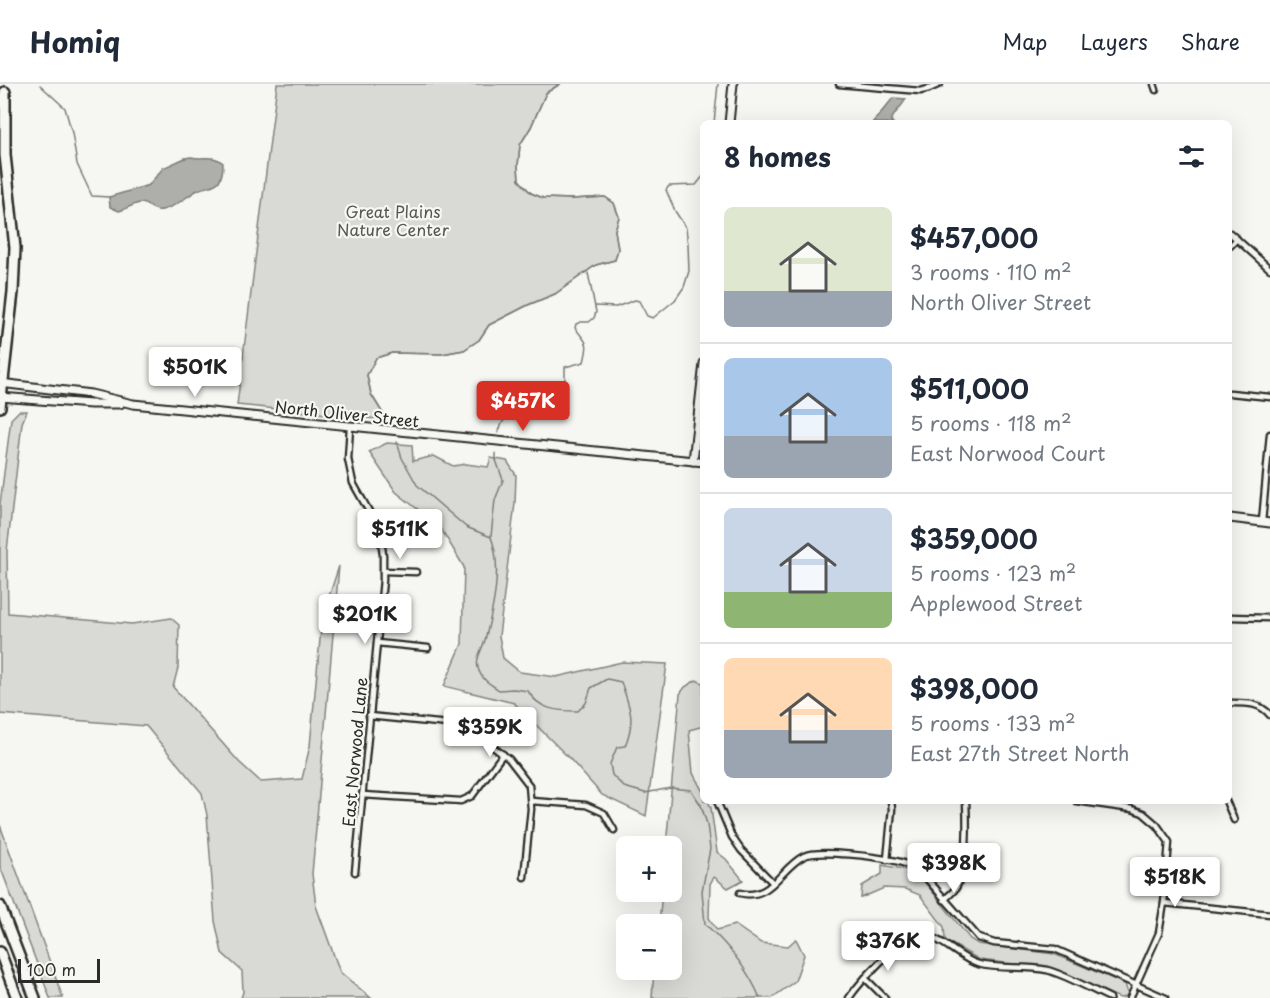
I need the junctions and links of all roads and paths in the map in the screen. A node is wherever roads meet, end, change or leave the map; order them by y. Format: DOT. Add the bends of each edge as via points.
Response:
graph roads {
  1 [pos="733,84"];
  2 [pos="839,84"];
  3 [pos="940,84"];
  4 [pos="1154,84"];
  5 [pos="5,88"];
  6 [pos="1156,90"];
  7 [pos="729,120"];
  8 [pos="0,130"];
  9 [pos="1232,235"];
  10 [pos="1237,239"];
  11 [pos="1232,244"];
  12 [pos="1270,269"];
  13 [pos="1,383"];
  14 [pos="1232,393"];
  15 [pos="1,397"];
  16 [pos="1270,397"];
  17 [pos="700,399"];
  18 [pos="133,404"];
  19 [pos="0,407"];
  20 [pos="350,427"];
  21 [pos="1270,434"];
  22 [pos="693,461"];
  23 [pos="700,462"];
  24 [pos="1268,473"];
  25 [pos="1232,518"];
  26 [pos="1266,522"];
  27 [pos="383,571"];
  28 [pos="416,572"];
  29 [pos="1232,617"];
  30 [pos="1270,618"];
  31 [pos="377,643"];
  32 [pos="428,648"];
  33 [pos="1232,702"];
  34 [pos="1270,715"];
  35 [pos="369,716"];
  36 [pos="503,754"];
  37 [pos="362,795"];
  38 [pos="531,801"];
  39 [pos="718,804"];
  40 [pos="891,804"];
  41 [pos="966,804"];
  42 [pos="1097,804"];
  43 [pos="1227,804"];
  44 [pos="1234,820"];
  45 [pos="614,830"];
  46 [pos="887,860"];
  47 [pos="355,872"];
  48 [pos="524,877"];
  49 [pos="773,883"];
  50 [pos="740,893"];
  51 [pos="944,900"];
  52 [pos="1164,903"];
  53 [pos="0,906"];
  54 [pos="1270,914"];
  55 [pos="0,952"];
  56 [pos="865,978"];
  57 [pos="1136,985"];
  58 [pos="17,998"];
  59 [pos="35,998"];
  60 [pos="849,998"];
  61 [pos="885,998"];
  62 [pos="1110,998"];
  63 [pos="1130,998"];
  64 [pos="1166,998"];
  1 -- 7 [label="main road"];
  2 -- 3 [label="street" via="920,91"];
  4 -- 6 [label="street"];
  5 -- 8 [label="highway"];
  5 -- 13 [label="highway" via="5,155 15,248"];
  9 -- 10 [label="street"];
  10 -- 11 [label="street"];
  10 -- 12 [label="street"];
  13 -- 15 [label="highway"];
  13 -- 18 [label="main road, North Oliver Street" via="92,394"];
  14 -- 16 [label="street"];
  15 -- 18 [label="main road"];
  15 -- 19 [label="highway"];
  17 -- 22 [label="main road"];
  18 -- 20 [label="main road, North Oliver Street"];
  20 -- 22 [label="main road, North Oliver Street"];
  20 -- 27 [label="street, East Norwood Lane" via="348,459 353,483 380,531"];
  21 -- 24 [label="street"];
  22 -- 23 [label="main road, North Oliver Street"];
  24 -- 26 [label="street"];
  25 -- 26 [label="main road"];
  27 -- 28 [label="street"];
  27 -- 31 [label="street, East Norwood Lane"];
  29 -- 30 [label="street"];
  31 -- 32 [label="street"];
  31 -- 35 [label="street, East Norwood Lane"];
  33 -- 34 [label="street" via="1257,705"];
  35 -- 36 [label="street" via="458,725"];
  35 -- 37 [label="street, East Norwood Lane"];
  36 -- 37 [label="street" via="472,796 461,801"];
  36 -- 38 [label="street" via="529,785"];
  37 -- 47 [label="street, East Norwood Lane"];
  38 -- 45 [label="street" via="586,806 603,813"];
  38 -- 48 [label="street"];
  39 -- 49 [label="street" via="741,850"];
  40 -- 46 [label="street"];
  41 -- 51 [label="street" via="962,870 956,889"];
  42 -- 52 [label="street" via="1143,813 1169,842"];
  43 -- 44 [label="street"];
  46 -- 49 [label="street" via="814,853 796,862"];
  46 -- 51 [label="street" via="921,872"];
  49 -- 50 [label="street" via="759,894"];
  51 -- 57 [label="street" via="979,938 1055,949"];
  52 -- 54 [label="street"];
  52 -- 57 [label="street" via="1160,933"];
  53 -- 59 [label="highway"];
  55 -- 58 [label="highway"];
  56 -- 60 [label="street"];
  56 -- 61 [label="street"];
  56 -- 62 [label="street" via="902,943 924,936 978,964 1048,970"];
  57 -- 63 [label="street"];
  57 -- 64 [label="street"];
}
